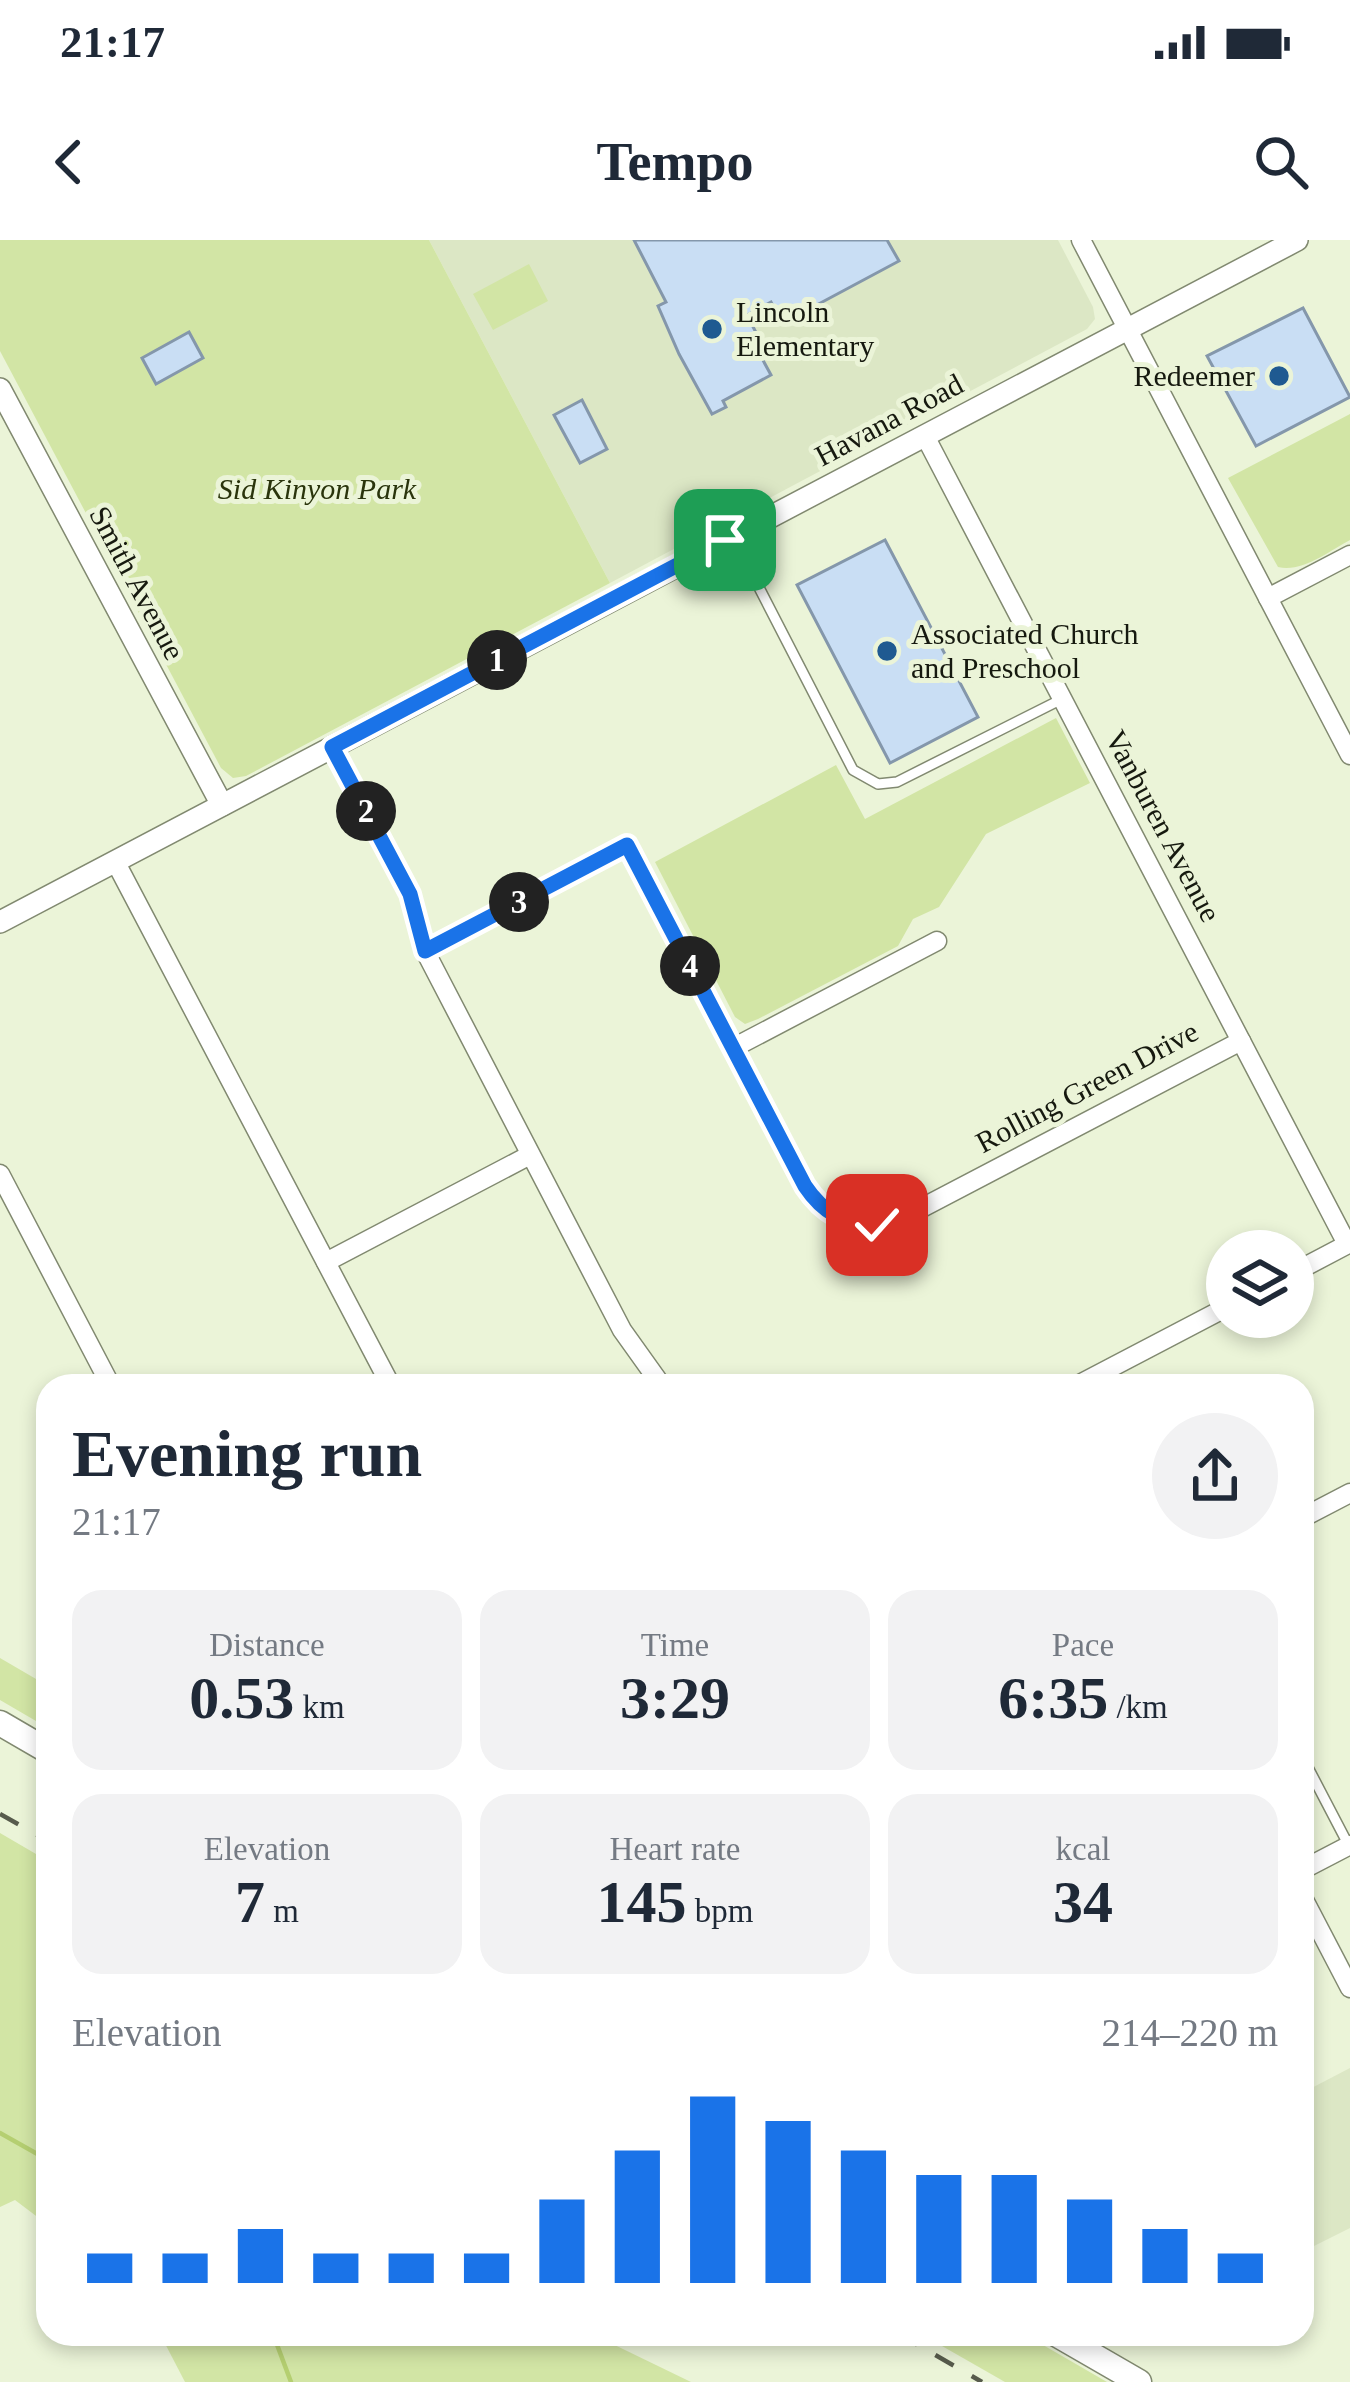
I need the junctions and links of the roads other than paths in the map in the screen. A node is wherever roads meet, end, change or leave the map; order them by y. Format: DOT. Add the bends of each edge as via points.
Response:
graph roads {
  1 [pos="1081,240"];
  2 [pos="1297,240"];
  3 [pos="1127,329"];
  4 [pos="0,389"];
  5 [pos="925,436"];
  6 [pos="733,536"];
  7 [pos="1350,556"];
  8 [pos="1268,598"];
  9 [pos="1062,699"];
  10 [pos="332,747"];
  11 [pos="1350,755"];
  12 [pos="222,805"];
  13 [pos="116,861"];
  14 [pos="0,922"];
  15 [pos="938,941"];
  16 [pos="425,951"];
  17 [pos="1241,1041"];
  18 [pos="733,1048"];
  19 [pos="530,1155"];
  20 [pos="0,1174"];
  21 [pos="1349,1244"];
  22 [pos="326,1262"];
  23 [pos="1314,1262"];
  24 [pos="1206,1318"];
  25 [pos="105,1374"];
  26 [pos="386,1374"];
  27 [pos="653,1374"];
  28 [pos="1099,1374"];
  29 [pos="1350,1492"];
  30 [pos="1314,1512"];
  31 [pos="0,1723"];
  32 [pos="36,1743"];
  33 [pos="1314,1779"];
  34 [pos="1349,1845"];
  35 [pos="1314,1864"];
  36 [pos="1314,1919"];
  37 [pos="1350,1988"];
  38 [pos="1077,2346"];
  39 [pos="1139,2382"];
  1 -- 3 [label="street"];
  2 -- 3 [label="street, Havana Road"];
  3 -- 5 [label="street, Havana Road"];
  3 -- 8 [label="street"];
  4 -- 12 [label="street, Smith Avenue"];
  5 -- 6 [label="street, Havana Road"];
  5 -- 9 [label="street, Vanburen Avenue"];
  6 -- 9 [label="lane" via="853,770 878,784 897,782"];
  6 -- 10 [label="street, Havana Road"];
  7 -- 8 [label="street"];
  8 -- 11 [label="street"];
  9 -- 17 [label="street, Vanburen Avenue"];
  10 -- 12 [label="street, Havana Road"];
  10 -- 16 [label="street" via="410,894"];
  12 -- 13 [label="street, Havana Road"];
  13 -- 14 [label="street, Havana Road"];
  13 -- 22 [label="street"];
  15 -- 18 [label="street"];
  16 -- 18 [label="street, Rolling Green Drive" via="627,845"];
  16 -- 19 [label="street"];
  17 -- 18 [label="street, Rolling Green Drive" via="877,1225 842,1220 814,1199"];
  17 -- 21 [label="street, Vanburen Avenue"];
  19 -- 22 [label="street"];
  19 -- 27 [label="street"];
  20 -- 25 [label="street"];
  21 -- 23 [label="street"];
  22 -- 26 [label="street"];
  24 -- 28 [label="street"];
  29 -- 30 [label="street"];
  31 -- 32 [label="main road"];
  33 -- 34 [label="lane"];
  34 -- 35 [label="street"];
  36 -- 37 [label="street"];
  38 -- 39 [label="main road"];
}
